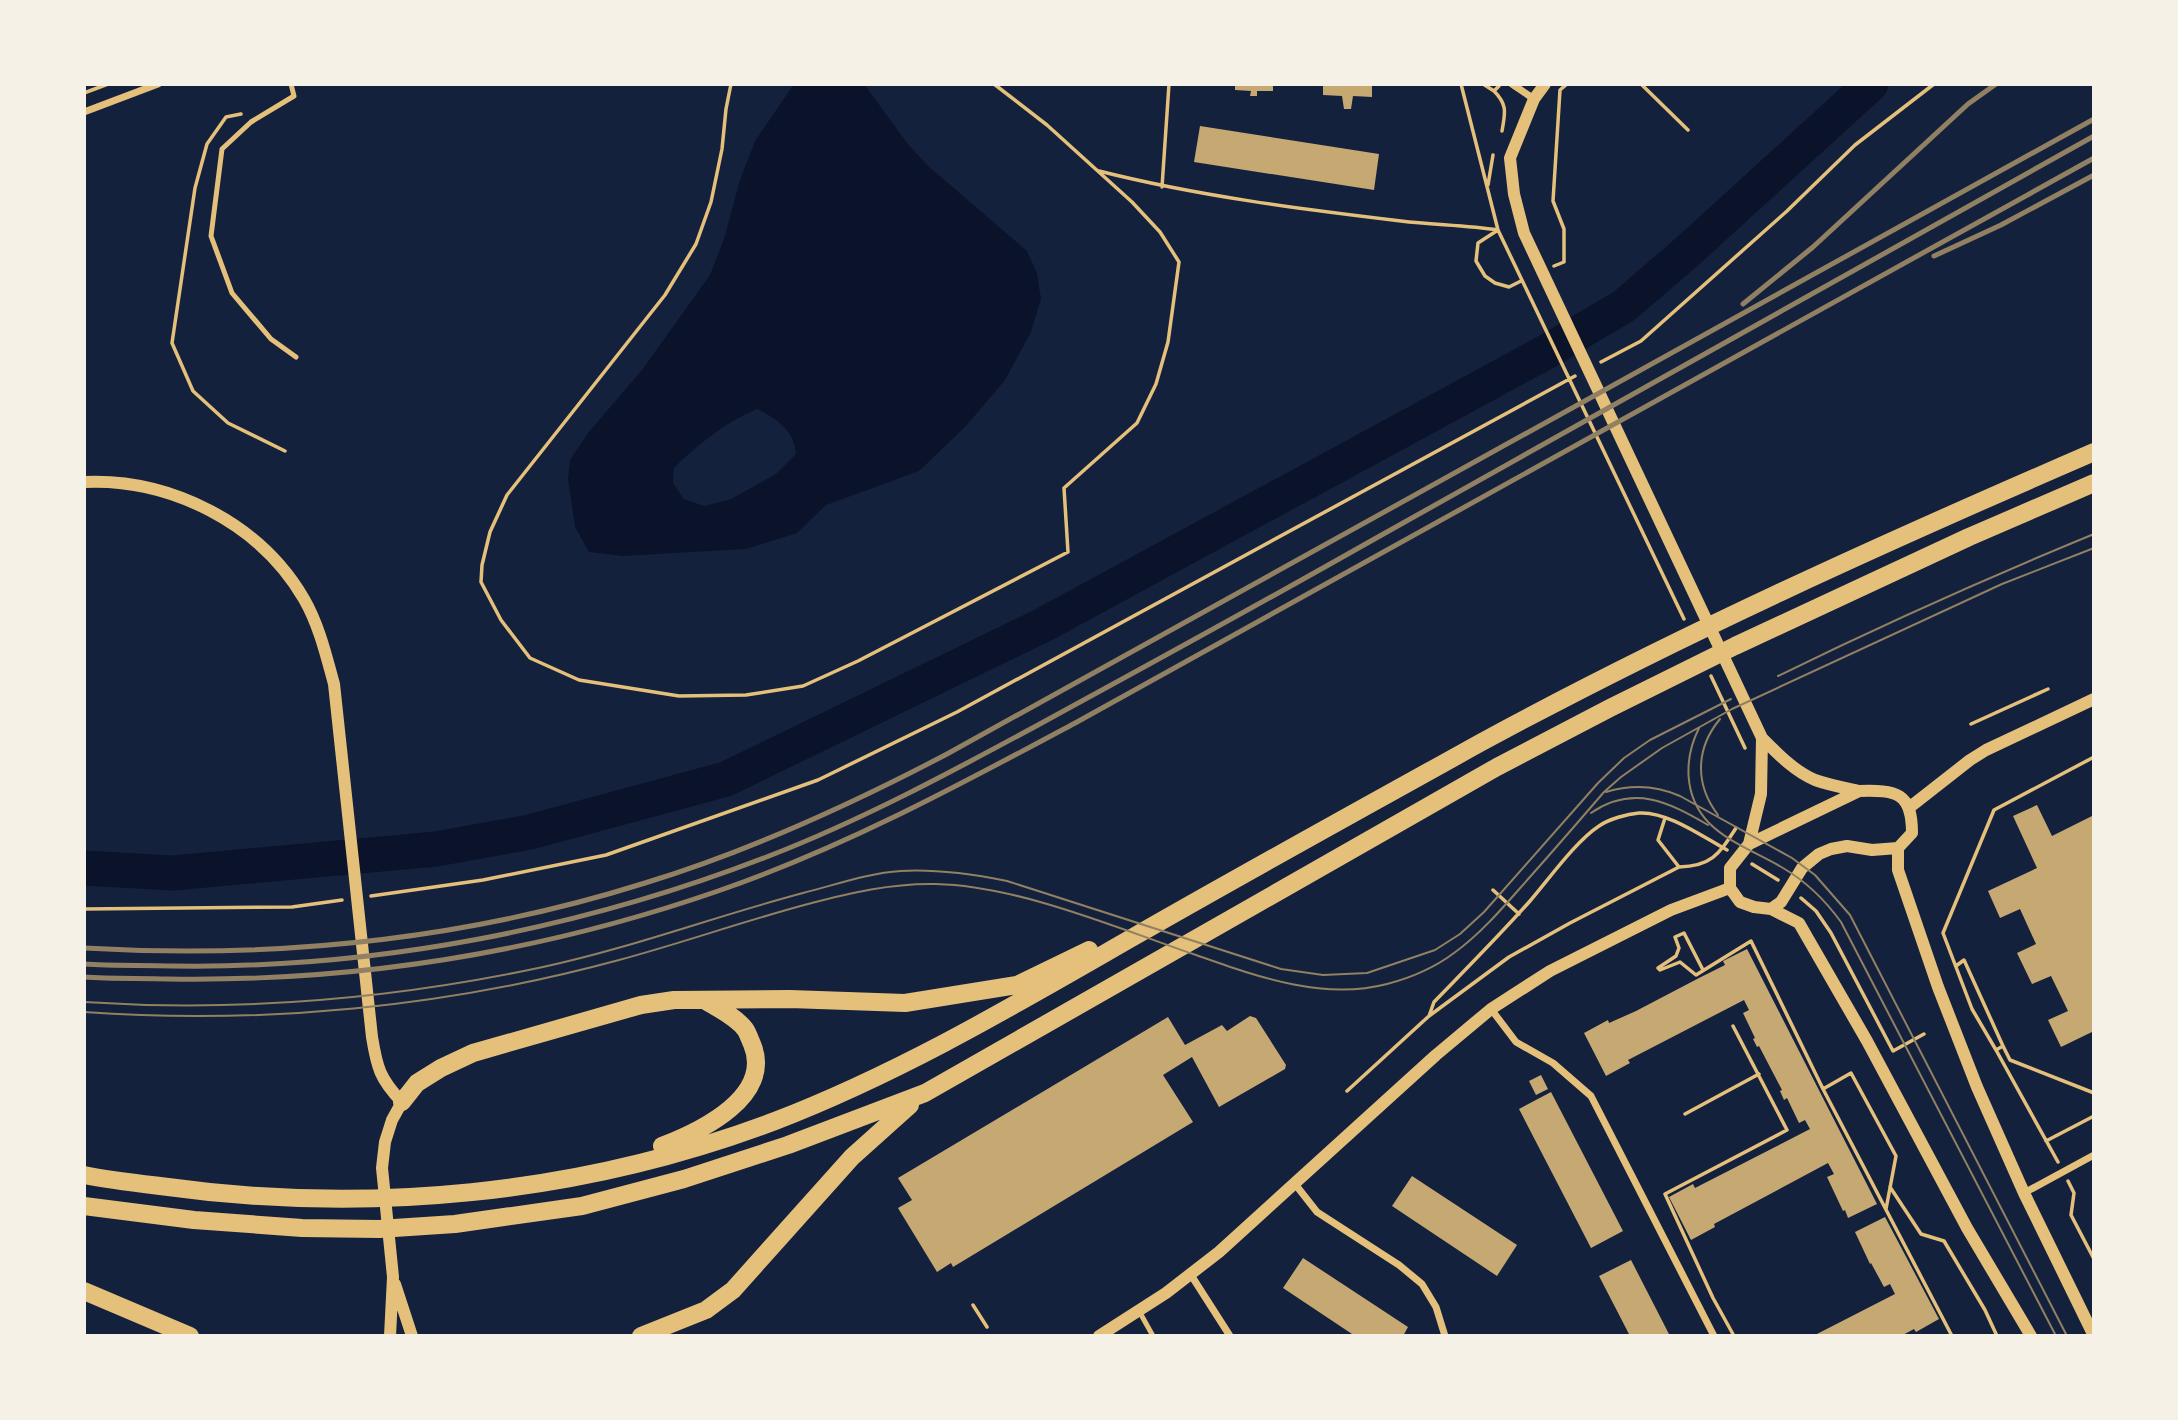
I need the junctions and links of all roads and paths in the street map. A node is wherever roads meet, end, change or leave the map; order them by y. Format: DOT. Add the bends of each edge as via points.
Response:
graph roads {
  1 [pos="108,84"];
  2 [pos="158,84"];
  3 [pos="291,84"];
  4 [pos="731,84"];
  5 [pos="994,84"];
  6 [pos="1168,84"];
  7 [pos="1461,84"];
  8 [pos="1483,84"];
  9 [pos="1500,84"];
  10 [pos="1512,84"];
  11 [pos="1545,84"];
  12 [pos="1641,84"];
  13 [pos="1934,84"];
  14 [pos="1494,91"];
  15 [pos="84,93"];
  16 [pos="1534,99"];
  17 [pos="84,112"];
  18 [pos="257,118"];
  19 [pos="1688,130"];
  20 [pos="1498,142"];
  21 [pos="1493,154"];
  22 [pos="1097,170"];
  23 [pos="1162,187"];
  24 [pos="1487,189"];
  25 [pos="1498,230"];
  26 [pos="296,357"];
  27 [pos="1593,366"];
  28 [pos="1581,373"];
  29 [pos="285,451"];
  30 [pos="2094,452"];
  31 [pos="84,482"];
  32 [pos="2094,483"];
  33 [pos="1685,620"];
  34 [pos="1709,671"];
  35 [pos="2048,689"];
  36 [pos="2094,699"];
  37 [pos="1971,724"];
  38 [pos="1762,738"];
  39 [pos="1745,746"];
  40 [pos="2094,757"];
  41 [pos="1859,791"];
  42 [pos="1910,807"];
  43 [pos="1740,821"];
  44 [pos="1749,844"];
  45 [pos="1898,848"];
  46 [pos="1679,867"];
  47 [pos="1227,883"];
  48 [pos="1730,888"];
  49 [pos="1493,890"];
  50 [pos="360,897"];
  51 [pos="347,899"];
  52 [pos="84,909"];
  53 [pos="1771,909"];
  54 [pos="1519,914"];
  55 [pos="1956,966"];
  56 [pos="1703,970"];
  57 [pos="706,1001"];
  58 [pos="1491,1009"];
  59 [pos="1429,1016"];
  60 [pos="1734,1026"];
  61 [pos="1924,1034"];
  62 [pos="2003,1046"];
  63 [pos="1996,1050"];
  64 [pos="1893,1051"];
  65 [pos="1759,1074"];
  66 [pos="1823,1088"];
  67 [pos="1347,1091"];
  68 [pos="925,1093"];
  69 [pos="2094,1093"];
  70 [pos="402,1102"];
  71 [pos="1685,1114"];
  72 [pos="2094,1116"];
  73 [pos="2046,1141"];
  74 [pos="2094,1155"];
  75 [pos="2064,1172"];
  76 [pos="84,1175"];
  77 [pos="577,1178"];
  78 [pos="1295,1184"];
  79 [pos="1890,1187"];
  80 [pos="2024,1193"];
  81 [pos="84,1206"];
  82 [pos="1886,1209"];
  83 [pos="2094,1259"];
  84 [pos="1191,1275"];
  85 [pos="393,1277"];
  86 [pos="84,1291"];
  87 [pos="973,1305"];
  88 [pos="1139,1311"];
  89 [pos="987,1327"];
  90 [pos="190,1336"];
  91 [pos="390,1336"];
  92 [pos="412,1336"];
  93 [pos="641,1336"];
  94 [pos="1099,1336"];
  95 [pos="1153,1336"];
  96 [pos="1230,1336"];
  97 [pos="1445,1336"];
  98 [pos="1714,1336"];
  99 [pos="1734,1336"];
  100 [pos="1952,1336"];
  101 [pos="1997,1336"];
  102 [pos="2031,1336"];
  103 [pos="2094,1336"];
  1 -- 15 [label="path"];
  2 -- 17 [label="street"];
  3 -- 18 [label="lane" via="294,96"];
  4 -- 22 [label="path" via="714,189 696,244 665,295 507,495 484,554 481,582 500,620 530,658 579,680 679,695 746,695 803,686 1068,552 1064,488 1137,423 1156,384 1168,342 1179,262 1160,232"];
  5 -- 22 [label="path"];
  6 -- 23 [label="path"];
  7 -- 24 [label="path"];
  8 -- 14 [label="path"];
  9 -- 14 [label="path"];
  10 -- 16 [label="street"];
  11 -- 16 [label="street"];
  12 -- 19 [label="path"];
  13 -- 27 [label="path" via="1855,145 1641,341"];
  14 -- 20 [label="path" via="1503,100 1505,112"];
  16 -- 38 [label="street" via="1510,158 1524,233"];
  18 -- 26 [label="lane" via="222,149 211,236 232,293 271,339"];
  18 -- 29 [label="path" via="226,117 207,144 195,188 172,343 193,391 228,423"];
  21 -- 24 [label="path"];
  22 -- 23 [label="path"];
  23 -- 25 [label="path" via="1391,220"];
  24 -- 25 [label="path"];
  25 -- 33 [label="path"];
  28 -- 50 [label="path" via="957,712 818,780 606,855 483,880"];
  30 -- 47 [label="highway" via="1935,521 1598,680"];
  31 -- 70 [label="street" via="137,485 204,507 254,539 304,599 321,636 334,684 377,1067"];
  32 -- 68 [label="highway" via="1735,646 1519,755"];
  34 -- 39 [label="path"];
  35 -- 37 [label="path"];
  36 -- 42 [label="street" via="1986,750"];
  38 -- 41 [label="street" via="1807,776"];
  38 -- 44 [label="street" via="1761,794"];
  40 -- 55 [label="path" via="1994,810 1943,933"];
  41 -- 42 [label="street" via="1900,796"];
  41 -- 44 [label="street"];
  42 -- 45 [label="street" via="1912,833"];
  43 -- 46 [label="path" via="1721,852 1697,867"];
  44 -- 48 [label="street" via="1730,868"];
  45 -- 53 [label="street" via="1832,849 1808,862 1781,902"];
  45 -- 80 [label="street" via="1898,870 1938,987"];
  46 -- 54 [label="path" via="1658,840 1665,818 1640,813 1620,817 1600,825 1584,839"];
  46 -- 59 [label="path" via="1509,957"];
  47 -- 57 [label="highway" via="1017,985 905,1003"];
  47 -- 77 [label="highway" via="885,1074 727,1138"];
  48 -- 53 [label="street" via="1740,902"];
  48 -- 58 [label="street" via="1671,910 1562,965"];
  49 -- 54 [label="path"];
  51 -- 52 [label="path" via="292,907"];
  53 -- 102 [label="street" via="1799,923"];
  54 -- 59 [label="path" via="1434,1002"];
  55 -- 62 [label="path" via="1964,960"];
  55 -- 63 [label="path" via="1972,1009"];
  56 -- 56 [label="path" via="1684,933 1675,937 1676,956 1658,968 1680,962 1696,975"];
  56 -- 66 [label="path" via="1751,941"];
  57 -- 70 [label="highway" via="641,1005 473,1054 417,1083"];
  57 -- 77 [label="highway" via="745,1030 757,1066 750,1087 711,1124"];
  58 -- 78 [label="street"];
  58 -- 98 [label="street" via="1516,1042 1553,1063 1591,1096"];
  59 -- 67 [label="path"];
  60 -- 65 [label="path"];
  61 -- 64 [label="path"];
  62 -- 63 [label="path"];
  62 -- 69 [label="path" via="2010,1060"];
  63 -- 73 [label="path"];
  65 -- 71 [label="path"];
  65 -- 99 [label="path" via="1787,1130 1665,1194"];
  66 -- 79 [label="path" via="1851,1073 1896,1156"];
  66 -- 82 [label="path"];
  68 -- 81 [label="highway" via="735,1164 582,1206 518,1217 379,1229 302,1228"];
  68 -- 93 [label="highway" via="852,1157 733,1290 706,1310"];
  70 -- 85 [label="street" via="385,1142 382,1168"];
  72 -- 73 [label="path"];
  73 -- 75 [label="path"];
  74 -- 75 [label="street"];
  75 -- 80 [label="street"];
  75 -- 83 [label="path" via="2074,1193 2071,1215"];
  76 -- 77 [label="highway" via="296,1199 447,1195"];
  78 -- 84 [label="street"];
  78 -- 97 [label="street" via="1317,1212 1422,1284"];
  79 -- 82 [label="path"];
  79 -- 101 [label="path" via="1921,1234 1944,1241"];
  80 -- 103 [label="street"];
  82 -- 100 [label="path"];
  84 -- 88 [label="street"];
  84 -- 96 [label="street"];
  85 -- 91 [label="street"];
  85 -- 92 [label="street"];
  86 -- 90 [label="highway"];
  87 -- 89 [label="path"];
  88 -- 94 [label="street"];
  88 -- 95 [label="lane"];
}
